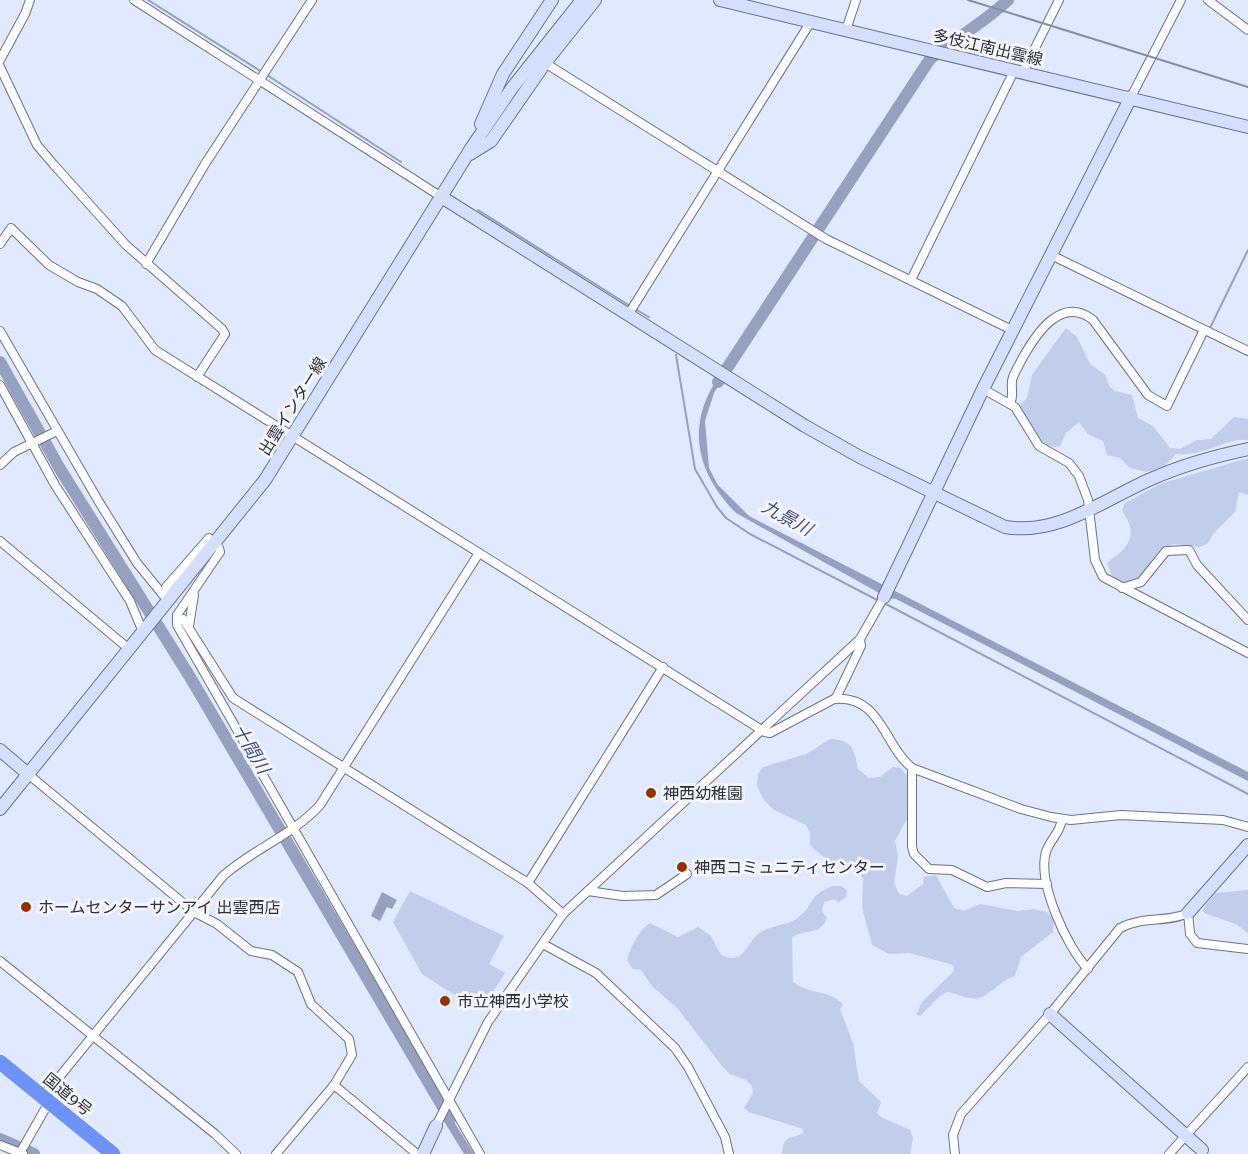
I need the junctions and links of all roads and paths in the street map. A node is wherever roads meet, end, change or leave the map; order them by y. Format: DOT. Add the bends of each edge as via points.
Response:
graph roads {
  1 [pos="30,0"];
  2 [pos="134,0"];
  3 [pos="312,0"];
  4 [pos="552,0"];
  5 [pos="582,0"];
  6 [pos="595,0"];
  7 [pos="720,0"];
  8 [pos="856,0"];
  9 [pos="1059,0"];
  10 [pos="1181,0"];
  11 [pos="1208,0"];
  12 [pos="736,2"];
  13 [pos="810,22"];
  14 [pos="846,30"];
  15 [pos="1248,30"];
  16 [pos="0,60"];
  17 [pos="545,63"];
  18 [pos="0,67"];
  19 [pos="1019,72"];
  20 [pos="260,81"];
  21 [pos="1131,98"];
  22 [pos="1248,127"];
  23 [pos="469,152"];
  24 [pos="717,171"];
  25 [pos="440,196"];
  26 [pos="0,244"];
  27 [pos="1052,255"];
  28 [pos="146,264"];
  29 [pos="911,280"];
  30 [pos="628,315"];
  31 [pos="1204,330"];
  32 [pos="0,331"];
  33 [pos="1014,331"];
  34 [pos="1248,351"];
  35 [pos="197,377"];
  36 [pos="0,385"];
  37 [pos="983,389"];
  38 [pos="1010,404"];
  39 [pos="56,432"];
  40 [pos="293,437"];
  41 [pos="33,444"];
  42 [pos="1248,449"];
  43 [pos="0,465"];
  44 [pos="934,494"];
  45 [pos="1089,508"];
  46 [pos="209,538"];
  47 [pos="0,541"];
  48 [pos="219,548"];
  49 [pos="479,553"];
  50 [pos="196,587"];
  51 [pos="1122,588"];
  52 [pos="884,597"];
  53 [pos="167,599"];
  54 [pos="183,619"];
  55 [pos="1248,620"];
  56 [pos="145,629"];
  57 [pos="190,630"];
  58 [pos="860,639"];
  59 [pos="129,649"];
  60 [pos="1248,653"];
  61 [pos="663,667"];
  62 [pos="836,698"];
  63 [pos="763,731"];
  64 [pos="0,750"];
  65 [pos="345,768"];
  66 [pos="912,768"];
  67 [pos="28,774"];
  68 [pos="0,808"];
  69 [pos="1062,819"];
  70 [pos="1248,827"];
  71 [pos="293,829"];
  72 [pos="1248,845"];
  73 [pos="687,874"];
  74 [pos="528,884"];
  75 [pos="1047,884"];
  76 [pos="588,891"];
  77 [pos="194,912"];
  78 [pos="1188,913"];
  79 [pos="563,914"];
  80 [pos="543,944"];
  81 [pos="1248,949"];
  82 [pos="0,961"];
  83 [pos="1088,969"];
  84 [pos="1050,1014"];
  85 [pos="90,1036"];
  86 [pos="0,1062"];
  87 [pos="1248,1067"];
  88 [pos="334,1085"];
  89 [pos="46,1100"];
  90 [pos="448,1102"];
  91 [pos="436,1126"];
  92 [pos="1186,1136"];
  93 [pos="0,1145"];
  94 [pos="107,1152"];
  95 [pos="1204,1152"];
  96 [pos="21,1153"];
  97 [pos="236,1154"];
  98 [pos="276,1154"];
  99 [pos="417,1154"];
  100 [pos="423,1154"];
  101 [pos="480,1154"];
  102 [pos="729,1154"];
  103 [pos="955,1154"];
  104 [pos="1169,1154"];
  1 -- 16 [label="street"];
  2 -- 20 [label="street"];
  3 -- 20 [label="street"];
  4 -- 23 [label="main road" via="503,74"];
  5 -- 23 [label="main road, 出雲インター線" via="512,88"];
  6 -- 17 [label="main road"];
  7 -- 12 [label="main road, 多伎江南出雲線"];
  8 -- 14 [label="street"];
  9 -- 19 [label="street"];
  10 -- 21 [label="street"];
  11 -- 15 [label="street"];
  12 -- 13 [label="main road, 多伎江南出雲線"];
  13 -- 14 [label="main road, 多伎江南出雲線"];
  13 -- 24 [label="street"];
  14 -- 19 [label="main road, 多伎江南出雲線"];
  17 -- 23 [label="main road" via="491,141"];
  17 -- 24 [label="street"];
  18 -- 28 [label="street" via="38,145"];
  19 -- 21 [label="main road, 多伎江南出雲線"];
  19 -- 29 [label="street"];
  20 -- 25 [label="street"];
  20 -- 28 [label="street"];
  21 -- 22 [label="main road, 多伎江南出雲線"];
  21 -- 27 [label="main road"];
  23 -- 25 [label="main road, 出雲インター線"];
  24 -- 29 [label="street" via="822,237"];
  24 -- 30 [label="street"];
  25 -- 30 [label="main road"];
  25 -- 40 [label="main road, 出雲インター線"];
  26 -- 35 [label="street" via="11,228 49,265 122,306 155,350"];
  27 -- 31 [label="street"];
  27 -- 33 [label="main road"];
  28 -- 35 [label="street" via="225,334"];
  29 -- 33 [label="street"];
  30 -- 44 [label="main road" via="831,441"];
  31 -- 34 [label="street"];
  31 -- 38 [label="street" via="1167,406 1148,395 1093,320 1081,313 1067,312 1047,322 1028,349 1013,378"];
  32 -- 39 [label="street"];
  33 -- 37 [label="main road"];
  35 -- 40 [label="street"];
  36 -- 41 [label="street"];
  37 -- 38 [label="street"];
  37 -- 44 [label="main road"];
  38 -- 45 [label="street" via="1020,413 1039,446 1069,463 1079,476"];
  39 -- 41 [label="street"];
  39 -- 53 [label="street" via="137,563"];
  40 -- 49 [label="street"];
  40 -- 53 [label="main road, 出雲インター線" via="241,512"];
  41 -- 43 [label="street" via="14,452"];
  41 -- 56 [label="street"];
  42 -- 45 [label="main road" via="1174,470"];
  44 -- 45 [label="main road" via="1015,529 1051,525"];
  44 -- 52 [label="main road"];
  45 -- 51 [label="street" via="1097,568 1105,580"];
  46 -- 53 [label="street" via="166,587"];
  47 -- 59 [label="street"];
  48 -- 50 [label="street"];
  49 -- 61 [label="street"];
  49 -- 65 [label="street"];
  50 -- 57 [label="street" via="189,615"];
  50 -- 71 [label="street" via="177,615 177,625"];
  51 -- 55 [label="street" via="1141,582 1166,551 1189,550 1197,565"];
  51 -- 60 [label="street"];
  52 -- 58 [label="street"];
  53 -- 56 [label="main road, 出雲インター線"];
  54 -- 57 [label="street"];
  56 -- 59 [label="main road, 出雲インター線"];
  57 -- 65 [label="street" via="233,698"];
  58 -- 62 [label="street" via="861,646"];
  58 -- 63 [label="street"];
  59 -- 67 [label="main road, 出雲インター線"];
  61 -- 63 [label="street"];
  61 -- 74 [label="street"];
  62 -- 63 [label="street" via="770,733"];
  62 -- 66 [label="street" via="872,710"];
  63 -- 76 [label="street"];
  64 -- 67 [label="main road"];
  65 -- 71 [label="street" via="320,806"];
  65 -- 74 [label="street"];
  66 -- 69 [label="street" via="1027,811"];
  66 -- 75 [label="street" via="912,848 928,869 952,870 987,887"];
  67 -- 68 [label="main road, 出雲インター線"];
  67 -- 77 [label="street"];
  69 -- 70 [label="street" via="1132,815 1228,820"];
  69 -- 75 [label="street" via="1059,833 1046,852"];
  71 -- 77 [label="street" via="243,858"];
  71 -- 90 [label="street"];
  72 -- 78 [label="main road"];
  73 -- 76 [label="street" via="656,895"];
  74 -- 79 [label="street"];
  75 -- 83 [label="street" via="1064,932"];
  76 -- 79 [label="street"];
  77 -- 85 [label="street"];
  77 -- 88 [label="street" via="217,924 251,951 272,955 298,972 311,1004 349,1039 352,1055"];
  78 -- 81 [label="street" via="1190,934 1197,943"];
  78 -- 83 [label="street" via="1126,924 1114,932"];
  79 -- 80 [label="street"];
  80 -- 90 [label="street" via="488,1022"];
  80 -- 102 [label="street" via="596,973 675,1048 725,1137"];
  82 -- 85 [label="street"];
  83 -- 84 [label="street"];
  84 -- 92 [label="main road"];
  84 -- 103 [label="street" via="961,1114 953,1135"];
  85 -- 89 [label="street"];
  85 -- 97 [label="street"];
  86 -- 89 [label="highway, 国道9号"];
  87 -- 92 [label="street"];
  88 -- 98 [label="street"];
  88 -- 99 [label="street"];
  89 -- 94 [label="highway, 国道9号"];
  89 -- 96 [label="street"];
  90 -- 91 [label="street"];
  90 -- 101 [label="street"];
  91 -- 100 [label="main road"];
  92 -- 95 [label="main road"];
  92 -- 104 [label="street"];
  93 -- 96 [label="street"];
}
